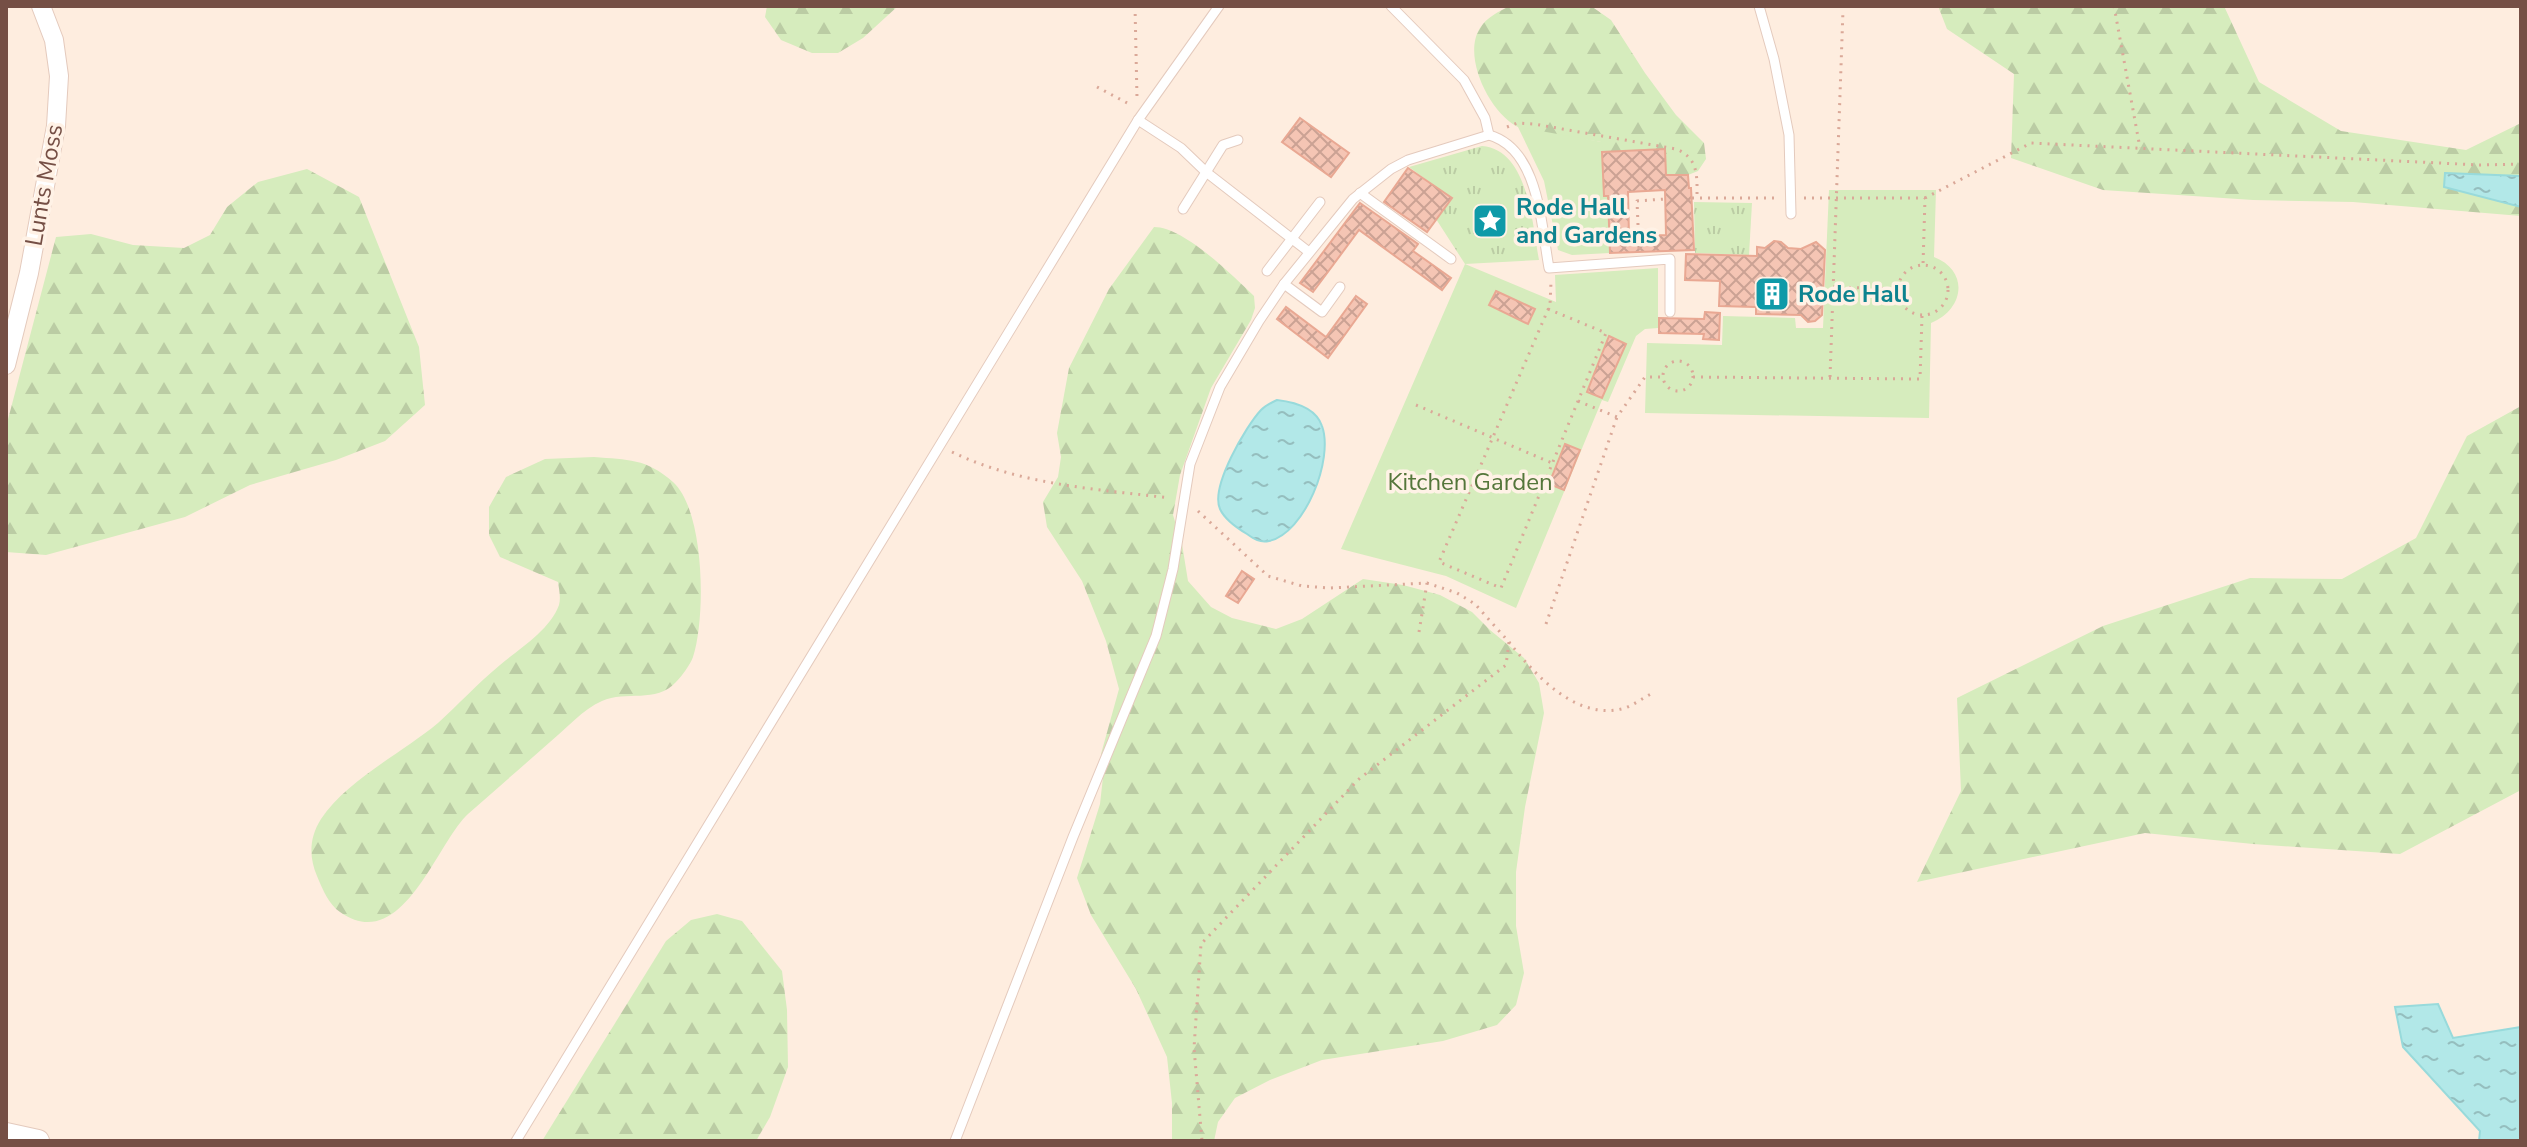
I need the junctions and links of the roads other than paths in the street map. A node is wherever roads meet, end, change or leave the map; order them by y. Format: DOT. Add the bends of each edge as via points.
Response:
graph roads {
  1 [pos="41,6"];
  2 [pos="1219,6"];
  3 [pos="1391,6"];
  4 [pos="1759,6"];
  5 [pos="1138,120"];
  6 [pos="1489,135"];
  7 [pos="1238,140"];
  8 [pos="1206,172"];
  9 [pos="1360,193"];
  10 [pos="1320,202"];
  11 [pos="1183,209"];
  12 [pos="1791,214"];
  13 [pos="1292,239"];
  14 [pos="1309,252"];
  15 [pos="1451,259"];
  16 [pos="1267,271"];
  17 [pos="1284,284"];
  18 [pos="1340,287"];
  19 [pos="1670,312"];
  20 [pos="6,365"];
  21 [pos="6,1134"];
  22 [pos="38,1141"];
  23 [pos="516,1141"];
  24 [pos="955,1141"];
  1 -- 20 [label="street, Lunts Moss" via="54,40 59,76 56,126"];
  2 -- 5 [label="lane"];
  3 -- 6 [label="lane" via="1464,80"];
  4 -- 12 [label="lane" via="1789,135"];
  5 -- 8 [label="lane"];
  5 -- 23 [label="lane"];
  6 -- 9 [label="lane" via="1408,160"];
  6 -- 19 [label="lane" via="1513,147 1531,180 1549,268 1670,259"];
  7 -- 8 [label="lane" via="1223,145"];
  8 -- 11 [label="lane"];
  8 -- 13 [label="lane"];
  9 -- 14 [label="lane"];
  9 -- 15 [label="lane"];
  10 -- 13 [label="lane"];
  13 -- 14 [label="lane"];
  13 -- 16 [label="lane"];
  14 -- 17 [label="lane"];
  17 -- 18 [label="lane" via="1322,312"];
  17 -- 24 [label="lane" via="1220,387 1198,440 1156,636"];
  21 -- 22 [label="street"];
}
